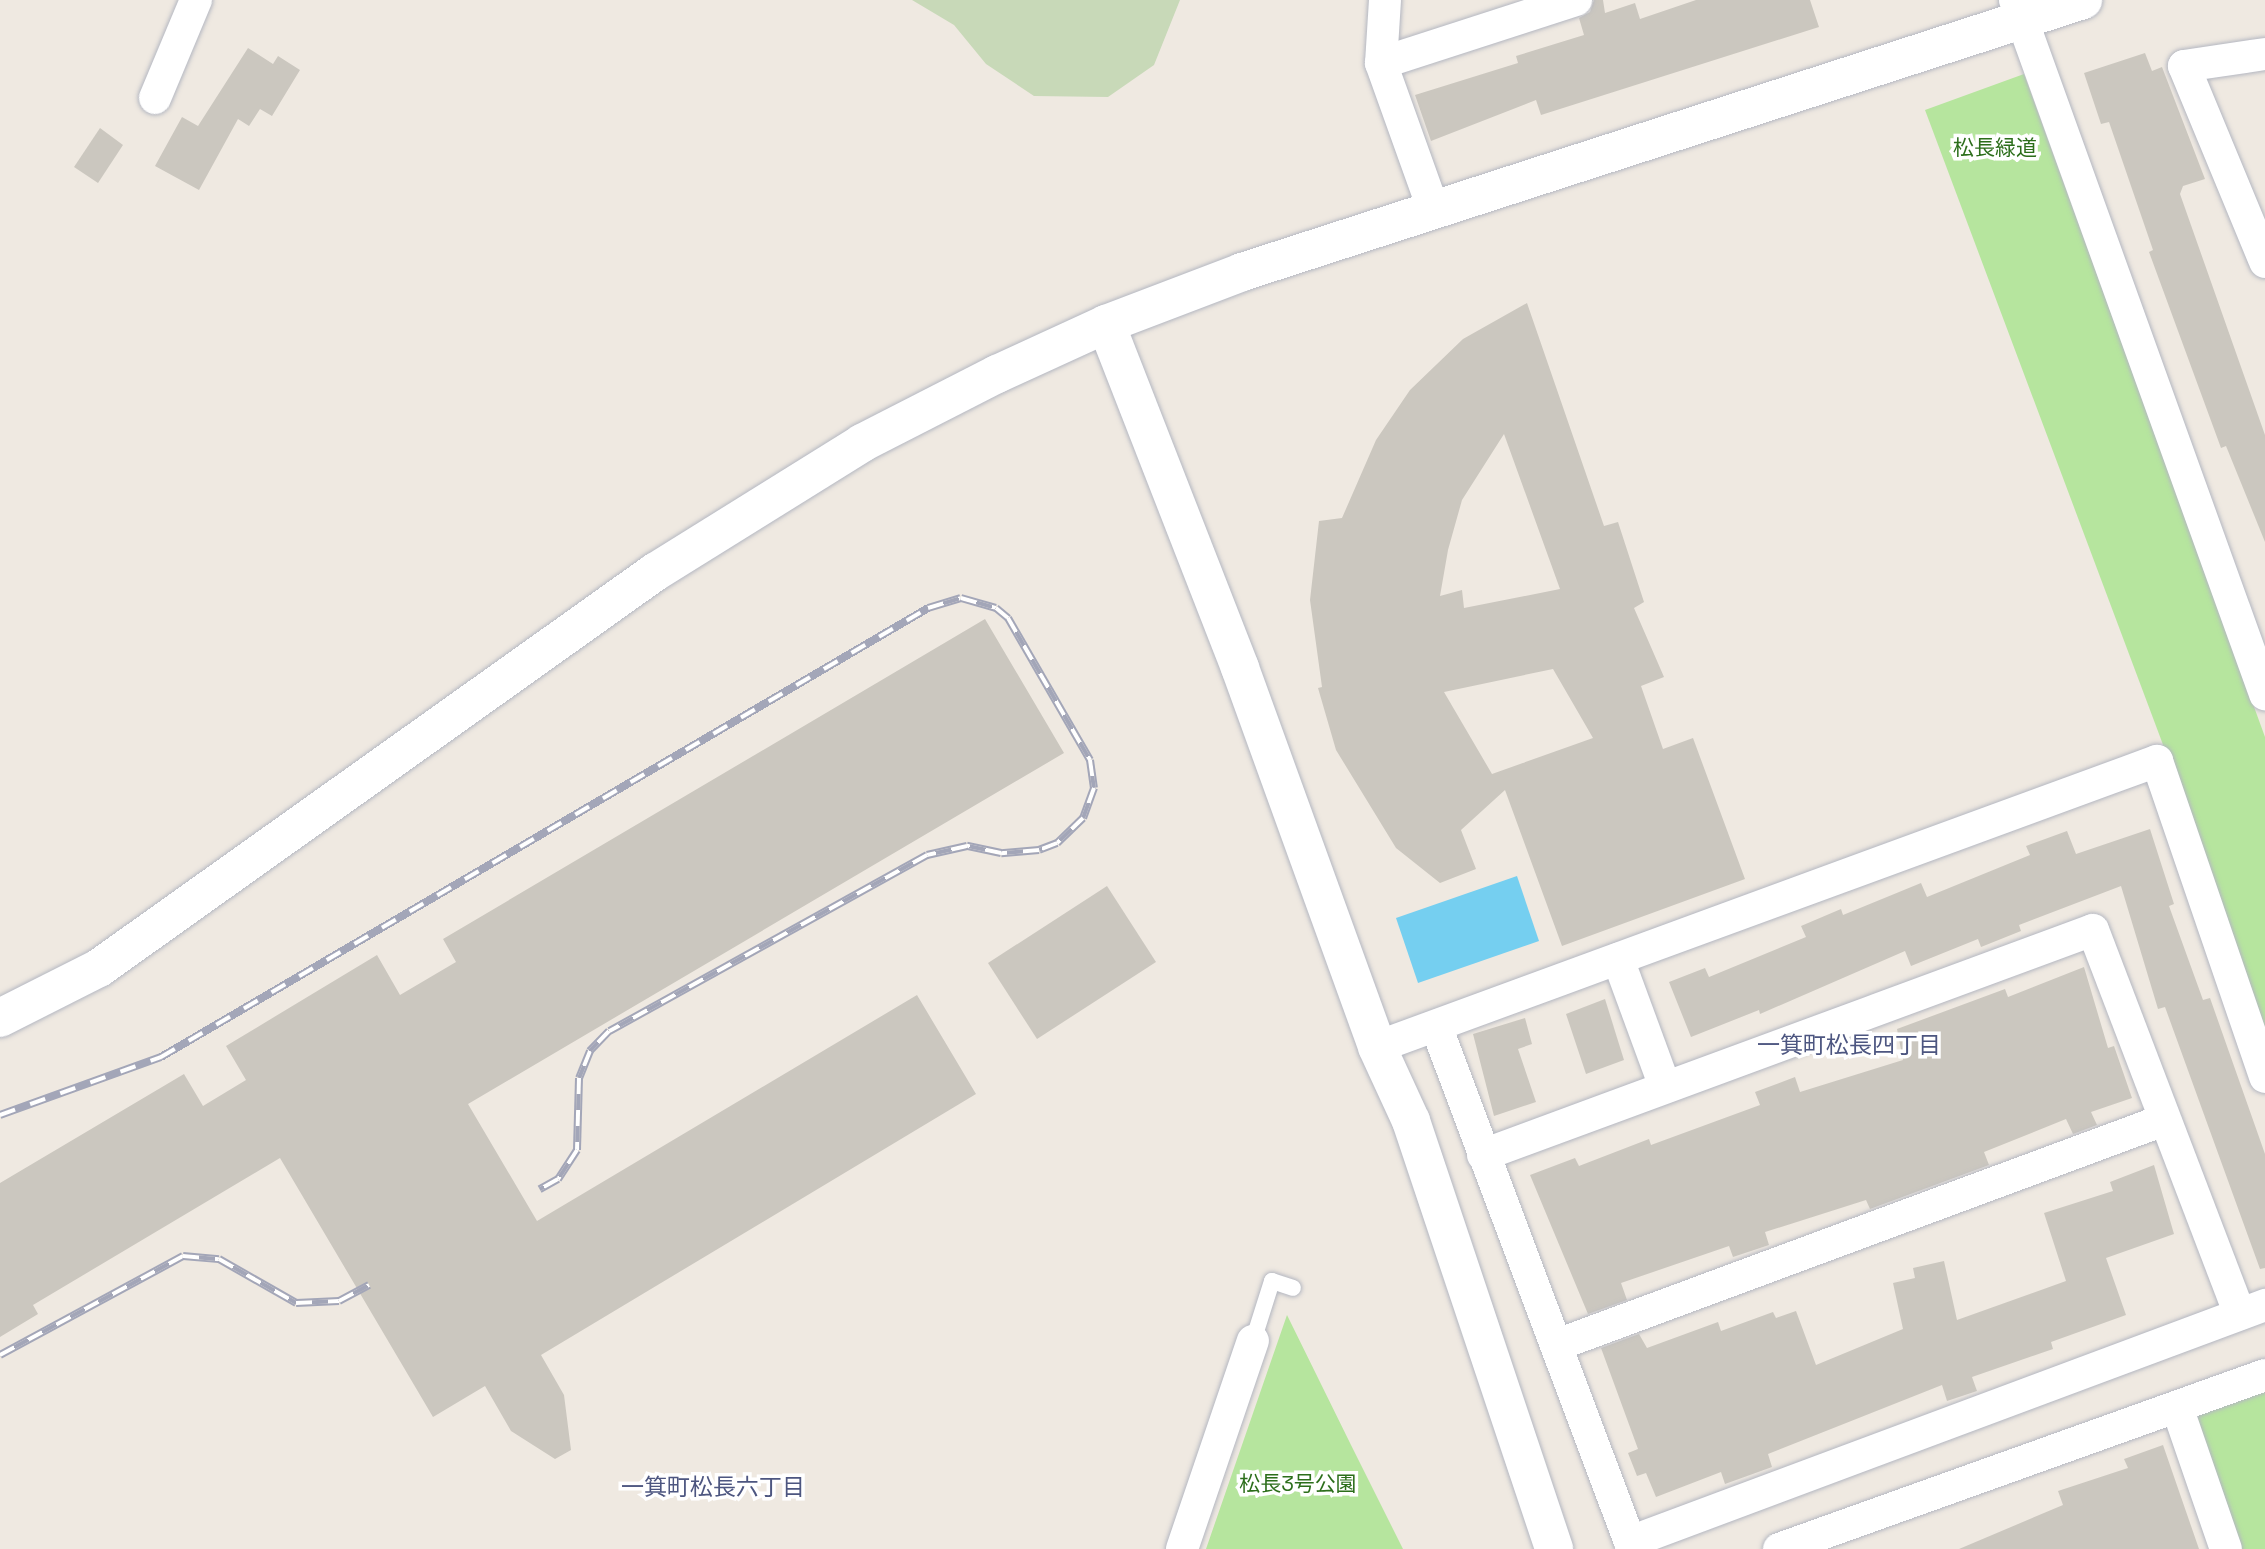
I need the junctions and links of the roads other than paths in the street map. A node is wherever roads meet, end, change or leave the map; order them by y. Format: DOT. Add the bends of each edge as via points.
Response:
graph roads {
  1 [pos="196,0"];
  2 [pos="1385,0"];
  3 [pos="1576,0"];
  4 [pos="2083,0"];
  5 [pos="2018,10"];
  6 [pos="2265,54"];
  7 [pos="1381,63"];
  8 [pos="155,98"];
  9 [pos="1433,208"];
  10 [pos="2265,262"];
  11 [pos="1106,324"];
  12 [pos="2265,694"];
  13 [pos="1618,959"];
  14 [pos="0,1018"];
  15 [pos="1436,1026"];
  16 [pos="1377,1047"];
  17 [pos="2265,1077"];
  18 [pos="1665,1087"];
  19 [pos="2164,1121"];
  20 [pos="1483,1155"];
  21 [pos="1293,1288"];
  22 [pos="2252,1310"];
  23 [pos="1254,1340"];
  24 [pos="1557,1345"];
  25 [pos="2265,1376"];
  26 [pos="2177,1407"];
  27 [pos="1182,1549"];
  28 [pos="1554,1549"];
  29 [pos="1779,1549"];
  30 [pos="2226,1549"];
  1 -- 8 [label="street"];
  2 -- 7 [label="street"];
  3 -- 7 [label="street"];
  4 -- 5 [label="street"];
  5 -- 9 [label="street"];
  5 -- 12 [label="street"];
  6 -- 10 [label="street" via="2184,66"];
  7 -- 9 [label="street"];
  9 -- 11 [label="street"];
  11 -- 14 [label="street" via="862,443 655,572 99,968"];
  11 -- 16 [label="street" via="1240,668"];
  13 -- 15 [label="street"];
  13 -- 17 [label="street" via="2157,761"];
  13 -- 18 [label="street"];
  15 -- 16 [label="street"];
  15 -- 20 [label="street"];
  16 -- 28 [label="street" via="1411,1121"];
  18 -- 19 [label="street" via="2093,930"];
  18 -- 20 [label="street"];
  19 -- 22 [label="street"];
  19 -- 24 [label="street"];
  20 -- 24 [label="street"];
  21 -- 23 [label="lane" via="1272,1281"];
  22 -- 24 [label="street" via="1630,1542"];
  23 -- 27 [label="street"];
  25 -- 26 [label="street"];
  26 -- 29 [label="street"];
  26 -- 30 [label="street"];
}
